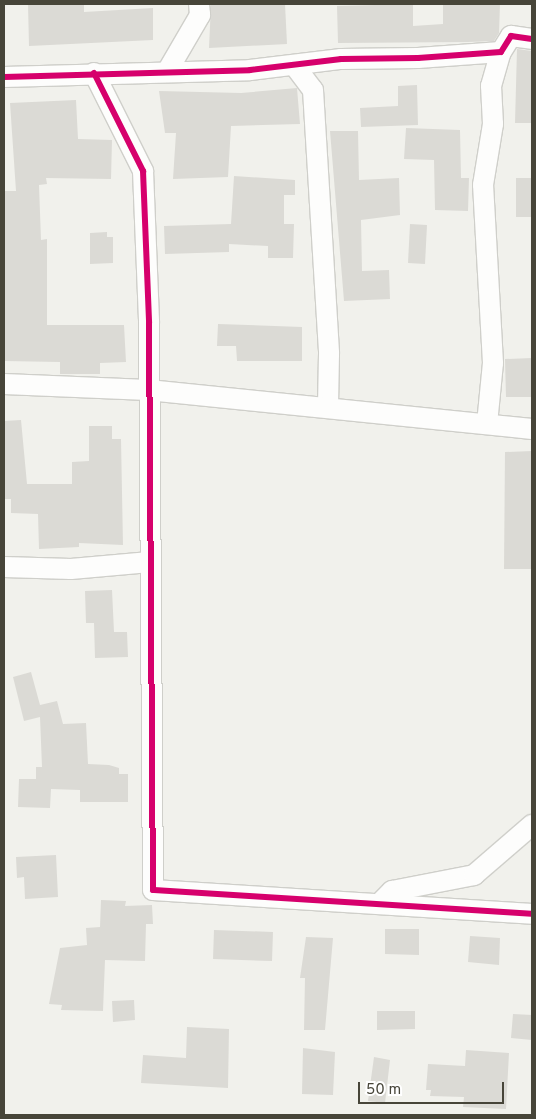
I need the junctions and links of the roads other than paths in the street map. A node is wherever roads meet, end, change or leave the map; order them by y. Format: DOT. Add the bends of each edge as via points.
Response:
graph roads {
  1 [pos="199,4"];
  2 [pos="532,39"];
  3 [pos="501,52"];
  4 [pos="294,65"];
  5 [pos="168,70"];
  6 [pos="94,73"];
  7 [pos="4,77"];
  8 [pos="4,384"];
  9 [pos="148,390"];
  10 [pos="328,408"];
  11 [pos="487,424"];
  12 [pos="532,429"];
  13 [pos="150,562"];
  14 [pos="4,567"];
  15 [pos="532,825"];
  16 [pos="381,902"];
  17 [pos="532,914"];
  1 -- 5 [label="street" via="200,15"];
  2 -- 3 [label="street" via="511,36"];
  3 -- 4 [label="street"];
  3 -- 11 [label="street" via="491,86 493,124 483,185 492,363"];
  4 -- 5 [label="street"];
  4 -- 10 [label="street" via="313,90 329,354"];
  5 -- 6 [label="street"];
  6 -- 7 [label="street"];
  6 -- 9 [label="street" via="143,171"];
  8 -- 9 [label="street"];
  9 -- 10 [label="street"];
  9 -- 13 [label="street"];
  10 -- 11 [label="street"];
  11 -- 12 [label="street"];
  13 -- 14 [label="street" via="71,569"];
  13 -- 16 [label="street" via="153,890"];
  15 -- 16 [label="street" via="474,875 392,891"];
  16 -- 17 [label="street"];
}
